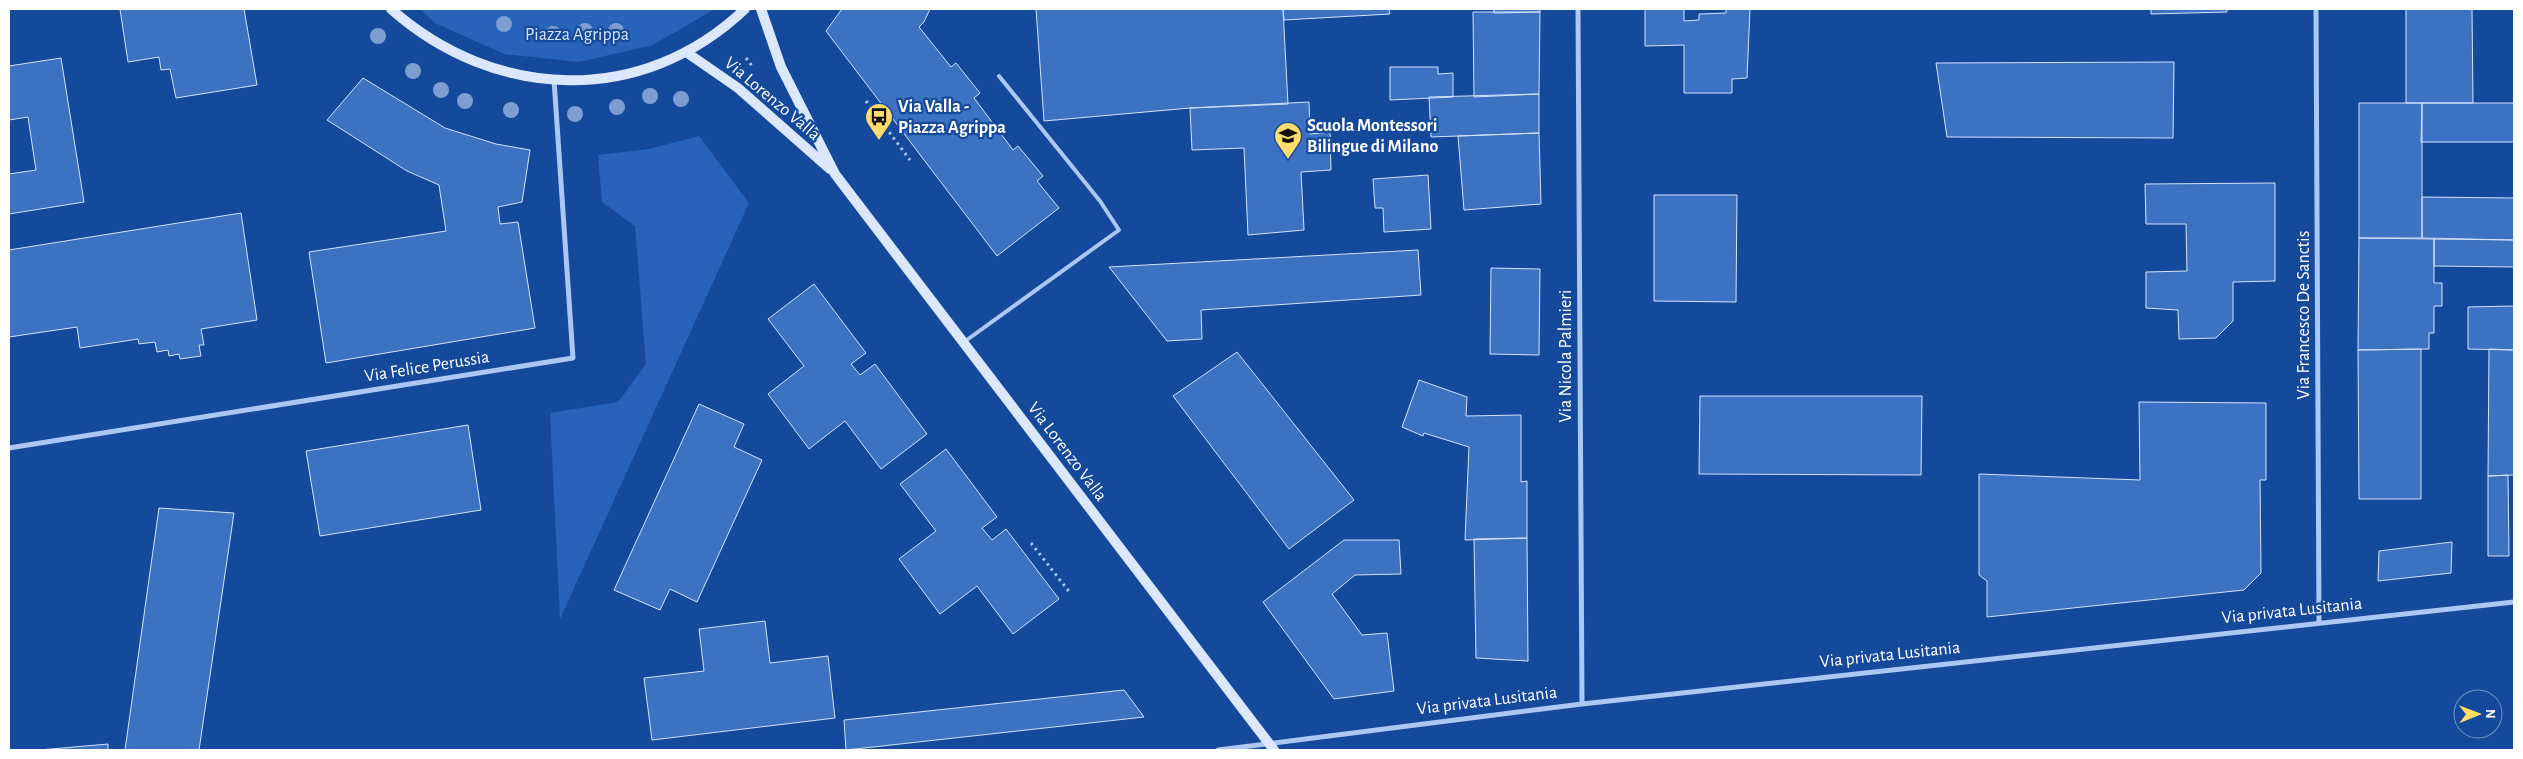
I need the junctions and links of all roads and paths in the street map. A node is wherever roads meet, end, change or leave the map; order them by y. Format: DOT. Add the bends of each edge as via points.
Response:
graph roads {
  1 [pos="391,9"];
  2 [pos="745,9"];
  3 [pos="761,9"];
  4 [pos="1578,9"];
  5 [pos="2316,9"];
  6 [pos="686,52"];
  7 [pos="999,76"];
  8 [pos="554,80"];
  9 [pos="866,101"];
  10 [pos="910,160"];
  11 [pos="835,174"];
  12 [pos="963,342"];
  13 [pos="9,448"];
  14 [pos="1031,543"];
  15 [pos="1071,594"];
  16 [pos="2514,602"];
  17 [pos="2319,622"];
  18 [pos="1582,704"];
  19 [pos="1271,747"];
  20 [pos="1218,750"];
  1 -- 8 [label="main road" via="435,43 463,58 516,75"];
  2 -- 6 [label="main road"];
  3 -- 11 [label="main road, Via Lorenzo Valla" via="781,67"];
  4 -- 18 [label="street, Via Nicola Palmieri"];
  5 -- 17 [label="street, Via Francesco De Sanctis"];
  6 -- 8 [label="main road" via="635,71 604,78"];
  6 -- 11 [label="main road, Via Lorenzo Valla" via="738,88"];
  7 -- 12 [label="lane" via="1120,230"];
  8 -- 13 [label="street, Via Felice Perussia" via="573,358"];
  9 -- 10 [label="path"];
  11 -- 12 [label="main road, Via Lorenzo Valla"];
  12 -- 19 [label="main road, Via Lorenzo Valla"];
  14 -- 15 [label="path"];
  16 -- 17 [label="street, Via privata Lusitania"];
  17 -- 18 [label="street, Via privata Lusitania"];
  18 -- 19 [label="street, Via privata Lusitania"];
  19 -- 20 [label="street, Via privata Lusitania"];
}
